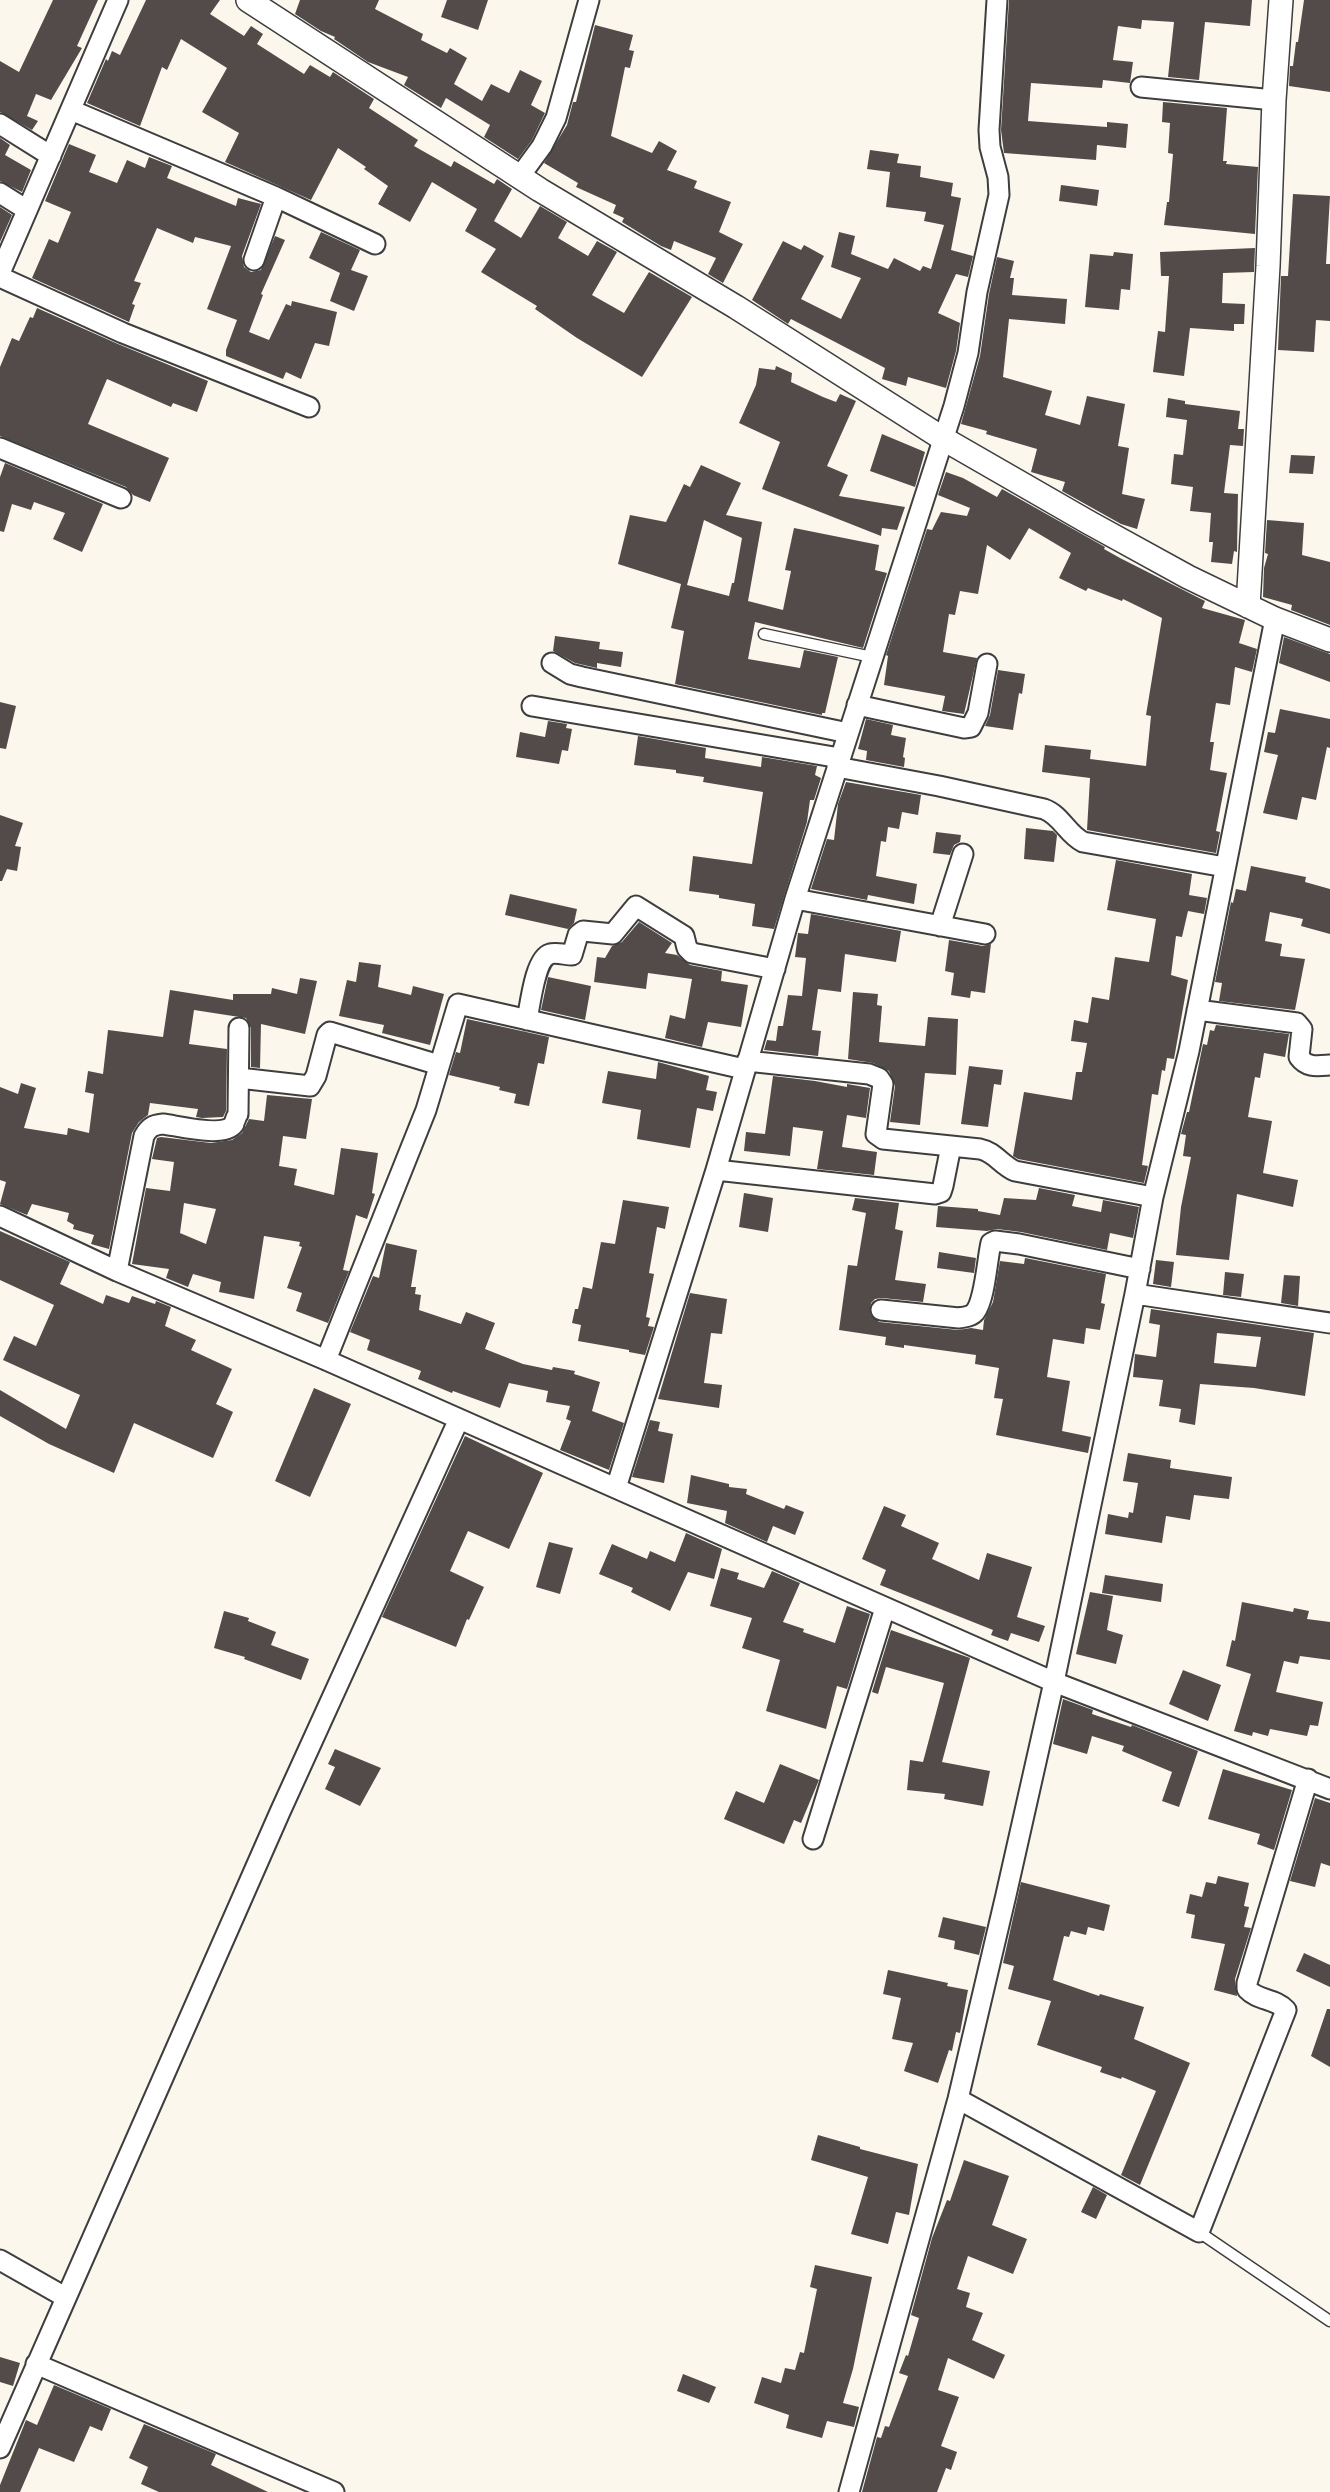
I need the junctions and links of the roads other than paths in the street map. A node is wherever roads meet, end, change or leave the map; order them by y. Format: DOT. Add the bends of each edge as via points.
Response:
graph roads {
  1 [pos="118,0"];
  2 [pos="248,0"];
  3 [pos="589,0"];
  4 [pos="998,0"];
  5 [pos="1281,0"];
  6 [pos="1140,88"];
  7 [pos="1273,100"];
  8 [pos="71,110"];
  9 [pos="0,124"];
  10 [pos="51,156"];
  11 [pos="520,176"];
  12 [pos="0,193"];
  13 [pos="276,197"];
  14 [pos="27,210"];
  15 [pos="375,244"];
  16 [pos="254,260"];
  17 [pos="0,275"];
  18 [pos="309,407"];
  19 [pos="942,438"];
  20 [pos="0,448"];
  21 [pos="121,498"];
  22 [pos="1248,606"];
  23 [pos="1275,619"];
  24 [pos="764,634"];
  25 [pos="1330,639"];
  26 [pos="872,657"];
  27 [pos="552,663"];
  28 [pos="987,664"];
  29 [pos="857,705"];
  30 [pos="532,706"];
  31 [pos="848,733"];
  32 [pos="838,763"];
  33 [pos="963,854"];
  34 [pos="1225,867"];
  35 [pos="795,899"];
  36 [pos="940,926"];
  37 [pos="985,934"];
  38 [pos="775,969"];
  39 [pos="1197,1010"];
  40 [pos="527,1020"];
  41 [pos="239,1028"];
  42 [pos="439,1065"];
  43 [pos="746,1065"];
  44 [pos="1330,1065"];
  45 [pos="239,1078"];
  46 [pos="951,1146"];
  47 [pos="716,1170"];
  48 [pos="1153,1197"];
  49 [pos="0,1216"];
  50 [pos="1140,1269"];
  51 [pos="117,1270"];
  52 [pos="1135,1294"];
  53 [pos="881,1310"];
  54 [pos="1330,1323"];
  55 [pos="326,1360"];
  56 [pos="459,1419"];
  57 [pos="617,1488"];
  58 [pos="885,1608"];
  59 [pos="1054,1682"];
  60 [pos="1308,1779"];
  61 [pos="1330,1789"];
  62 [pos="813,1839"];
  63 [pos="958,2099"];
  64 [pos="1199,2232"];
  65 [pos="0,2260"];
  66 [pos="65,2297"];
  67 [pos="1330,2321"];
  68 [pos="36,2364"];
  69 [pos="0,2448"];
  70 [pos="334,2492"];
  71 [pos="849,2492"];
  1 -- 8 [label="street"];
  2 -- 11 [label="street"];
  3 -- 11 [label="street" via="556,118"];
  4 -- 19 [label="street" via="989,131 999,195 976,292 968,353"];
  5 -- 7 [label="street"];
  6 -- 7 [label="street"];
  7 -- 22 [label="street"];
  8 -- 10 [label="street"];
  8 -- 13 [label="street"];
  9 -- 10 [label="street"];
  10 -- 14 [label="street"];
  11 -- 19 [label="street"];
  12 -- 14 [label="street"];
  13 -- 15 [label="street"];
  13 -- 16 [label="street"];
  14 -- 17 [label="street"];
  17 -- 18 [label="street" via="123,332"];
  19 -- 22 [label="street"];
  19 -- 26 [label="street"];
  20 -- 21 [label="street"];
  22 -- 23 [label="street"];
  23 -- 25 [label="street"];
  23 -- 34 [label="street"];
  24 -- 26 [label="lane"];
  26 -- 29 [label="street"];
  27 -- 31 [label="street" via="582,677"];
  28 -- 29 [label="street" via="971,727"];
  29 -- 31 [label="street"];
  30 -- 32 [label="street"];
  31 -- 32 [label="street"];
  32 -- 34 [label="street" via="1044,809 1083,842"];
  32 -- 35 [label="street"];
  33 -- 36 [label="street"];
  34 -- 39 [label="street"];
  35 -- 36 [label="street"];
  35 -- 38 [label="street"];
  36 -- 37 [label="street"];
  38 -- 40 [label="street" via="692,953 684,936 636,906 613,934 583,931 572,955 552,953 544,958"];
  38 -- 43 [label="street"];
  39 -- 44 [label="street" via="1297,1023 1303,1029 1299,1057 1304,1064"];
  39 -- 48 [label="street"];
  40 -- 42 [label="street" via="458,1004"];
  40 -- 43 [label="street"];
  41 -- 45 [label="street"];
  42 -- 45 [label="street" via="330,1032 310,1086"];
  42 -- 55 [label="street" via="426,1110"];
  43 -- 46 [label="street" via="869,1074 883,1084 876,1134 883,1139"];
  43 -- 47 [label="street"];
  45 -- 51 [label="street" via="238,1114 227,1130 156,1124 147,1130"];
  46 -- 47 [label="street" via="943,1186 935,1195"];
  46 -- 48 [label="street" via="991,1151 1015,1171"];
  47 -- 57 [label="street"];
  48 -- 50 [label="street"];
  49 -- 51 [label="street"];
  50 -- 52 [label="street"];
  50 -- 53 [label="street" via="995,1241 980,1301 968,1317"];
  51 -- 55 [label="street"];
  52 -- 54 [label="street"];
  52 -- 59 [label="street"];
  55 -- 56 [label="street"];
  56 -- 57 [label="street"];
  56 -- 66 [label="street"];
  57 -- 58 [label="street"];
  58 -- 59 [label="street"];
  58 -- 62 [label="street"];
  59 -- 60 [label="street"];
  59 -- 63 [label="street"];
  60 -- 61 [label="street"];
  60 -- 64 [label="street" via="1247,1983 1252,1995 1277,2002 1286,2010"];
  63 -- 64 [label="street"];
  63 -- 71 [label="street"];
  64 -- 67 [label="lane"];
  65 -- 66 [label="street"];
  66 -- 68 [label="street"];
  68 -- 69 [label="street"];
  68 -- 70 [label="street"];
}
